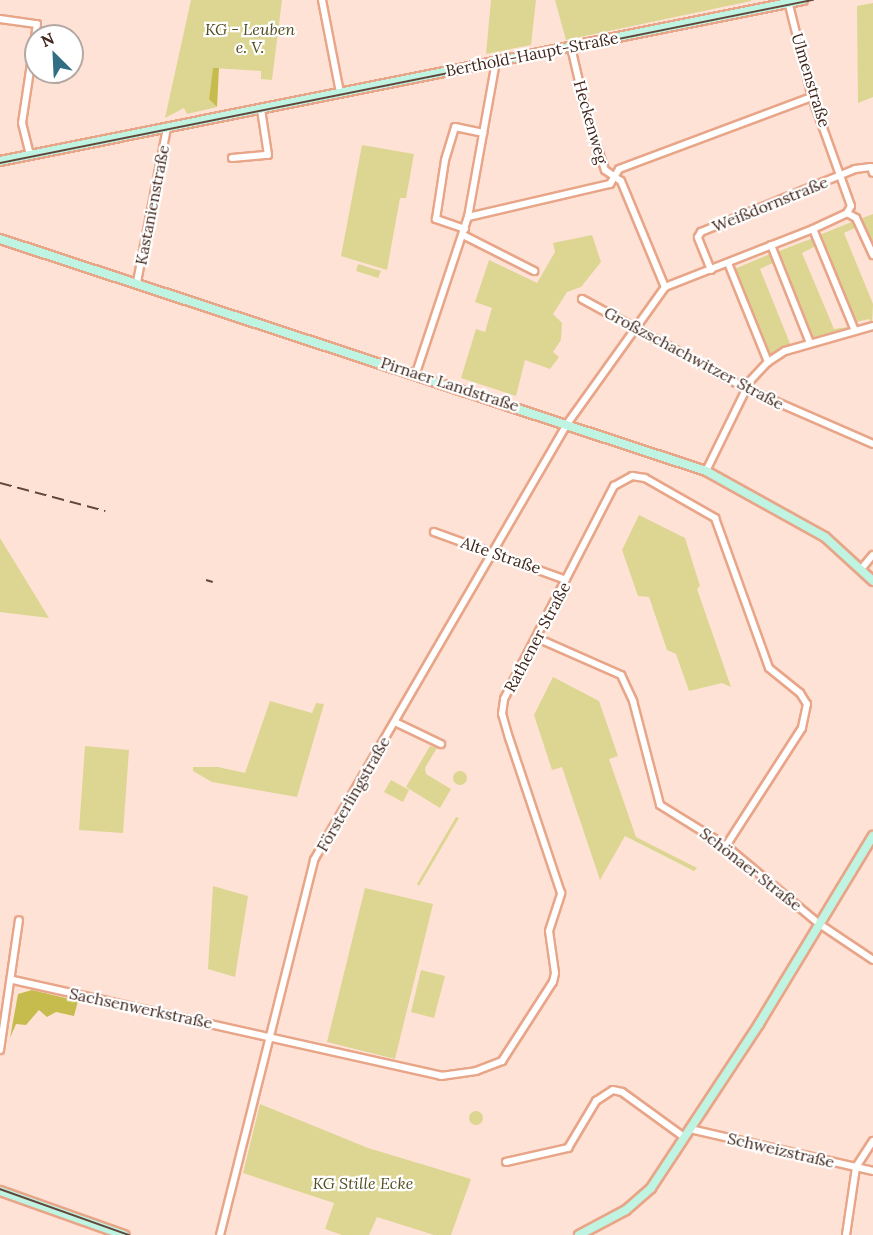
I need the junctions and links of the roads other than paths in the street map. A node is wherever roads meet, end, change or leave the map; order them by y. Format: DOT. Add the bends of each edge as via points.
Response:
graph roads {
  1 [pos="322,0"];
  2 [pos="803,0"];
  3 [pos="789,2"];
  4 [pos="0,19"];
  5 [pos="571,46"];
  6 [pos="496,62"];
  7 [pos="340,93"];
  8 [pos="812,97"];
  9 [pos="261,109"];
  10 [pos="167,127"];
  11 [pos="483,133"];
  12 [pos="30,155"];
  13 [pos="232,158"];
  14 [pos="837,158"];
  15 [pos="0,161"];
  16 [pos="873,173"];
  17 [pos="613,175"];
  18 [pos="843,175"];
  19 [pos="847,213"];
  20 [pos="468,217"];
  21 [pos="813,229"];
  22 [pos="464,232"];
  23 [pos="0,239"];
  24 [pos="771,245"];
  25 [pos="873,255"];
  26 [pos="728,263"];
  27 [pos="711,270"];
  28 [pos="534,271"];
  29 [pos="137,282"];
  30 [pos="665,287"];
  31 [pos="582,299"];
  32 [pos="873,326"];
  33 [pos="633,327"];
  34 [pos="855,331"];
  35 [pos="810,344"];
  36 [pos="768,362"];
  37 [pos="416,373"];
  38 [pos="747,389"];
  39 [pos="567,423"];
  40 [pos="873,444"];
  41 [pos="706,471"];
  42 [pos="434,532"];
  43 [pos="490,552"];
  44 [pos="873,555"];
  45 [pos="862,568"];
  46 [pos="566,580"];
  47 [pos="873,581"];
  48 [pos="537,638"];
  49 [pos="395,722"];
  50 [pos="441,744"];
  51 [pos="873,836"];
  52 [pos="726,846"];
  53 [pos="19,920"];
  54 [pos="818,923"];
  55 [pos="873,960"];
  56 [pos="13,980"];
  57 [pos="270,1036"];
  58 [pos="0,1050"];
  59 [pos="690,1129"];
  60 [pos="684,1137"];
  61 [pos="873,1141"];
  62 [pos="506,1162"];
  63 [pos="856,1167"];
  64 [pos="873,1172"];
  65 [pos="0,1191"];
  66 [pos="124,1235"];
  67 [pos="220,1235"];
  68 [pos="579,1235"];
  69 [pos="846,1235"];
  1 -- 7 [label="street"];
  2 -- 3 [label="street, Berthold-Haupt-Straße"];
  3 -- 5 [label="street, Berthold-Haupt-Straße"];
  3 -- 8 [label="street, Ulmenstraße"];
  4 -- 12 [label="street" via="37,24 22,123"];
  5 -- 6 [label="street, Berthold-Haupt-Straße"];
  5 -- 17 [label="street, Heckenweg" via="588,120 605,170"];
  6 -- 7 [label="street, Berthold-Haupt-Straße"];
  6 -- 11 [label="street"];
  7 -- 9 [label="street, Berthold-Haupt-Straße"];
  8 -- 14 [label="street, Ulmenstraße"];
  8 -- 17 [label="street" via="644,159"];
  9 -- 10 [label="street, Berthold-Haupt-Straße"];
  9 -- 13 [label="street" via="268,155"];
  10 -- 12 [label="street, Berthold-Haupt-Straße"];
  10 -- 29 [label="street, Kastanienstraße"];
  11 -- 20 [label="street"];
  11 -- 22 [label="street" via="455,127 451,130 436,219"];
  12 -- 15 [label="street, Berthold-Haupt-Straße"];
  14 -- 18 [label="street, Weißdornstraße"];
  16 -- 18 [label="street, Weißdornstraße" via="871,167"];
  17 -- 20 [label="street" via="610,184 599,188"];
  17 -- 30 [label="street, Heckenweg" via="621,180"];
  18 -- 19 [label="street, Weißdornstraße" via="850,196"];
  18 -- 27 [label="street, Weißdornstraße" via="701,232 698,237"];
  19 -- 21 [label="street"];
  19 -- 25 [label="street" via="856,218"];
  20 -- 22 [label="street"];
  21 -- 24 [label="street"];
  21 -- 34 [label="street"];
  22 -- 28 [label="street"];
  22 -- 37 [label="street"];
  23 -- 29 [label="street, Pirnaer Landstraße"];
  24 -- 26 [label="street"];
  24 -- 35 [label="street"];
  26 -- 27 [label="street"];
  26 -- 36 [label="street"];
  27 -- 30 [label="street"];
  29 -- 37 [label="street, Pirnaer Landstraße"];
  30 -- 33 [label="street"];
  31 -- 33 [label="street, Großzschachwitzer Straße"];
  32 -- 34 [label="street"];
  33 -- 38 [label="street, Großzschachwitzer Straße"];
  33 -- 39 [label="street"];
  34 -- 35 [label="street"];
  35 -- 36 [label="street" via="785,351"];
  36 -- 38 [label="street"];
  37 -- 39 [label="street, Pirnaer Landstraße"];
  38 -- 40 [label="street, Großzschachwitzer Straße"];
  38 -- 41 [label="street"];
  39 -- 41 [label="street, Pirnaer Landstraße"];
  39 -- 43 [label="street, Försterlingstraße"];
  41 -- 45 [label="street, Pirnaer Landstraße" via="803,522"];
  42 -- 43 [label="street, Alte Straße"];
  43 -- 46 [label="street, Alte Straße"];
  43 -- 49 [label="street, Försterlingstraße"];
  44 -- 45 [label="street"];
  45 -- 47 [label="street, Pirnaer Landstraße"];
  46 -- 48 [label="street, Rathener Straße"];
  46 -- 52 [label="street, Rathener Straße" via="614,486 632,476 645,478 715,518 769,668 807,704 802,728"];
  48 -- 52 [label="street, Schönaer Straße" via="621,675 633,701 660,805"];
  48 -- 57 [label="street, Rathener Straße" via="504,699 502,714 561,893 549,931 555,973 502,1061 476,1071 441,1076"];
  49 -- 50 [label="street"];
  49 -- 57 [label="street, Försterlingstraße" via="314,860"];
  51 -- 54 [label="street"];
  52 -- 54 [label="street, Schönaer Straße"];
  53 -- 56 [label="street"];
  54 -- 55 [label="street, Schönaer Straße"];
  54 -- 59 [label="street"];
  56 -- 57 [label="street, Sachsenwerkstraße"];
  56 -- 58 [label="street"];
  57 -- 67 [label="street, Försterlingstraße"];
  59 -- 60 [label="street"];
  59 -- 63 [label="street, Schweizstraße"];
  60 -- 62 [label="street" via="614,1090 596,1101 568,1148"];
  60 -- 68 [label="street" via="643,1196"];
  61 -- 63 [label="street"];
  63 -- 64 [label="street, Schweizstraße"];
  63 -- 69 [label="street"];
  65 -- 66 [label="street"];
}
